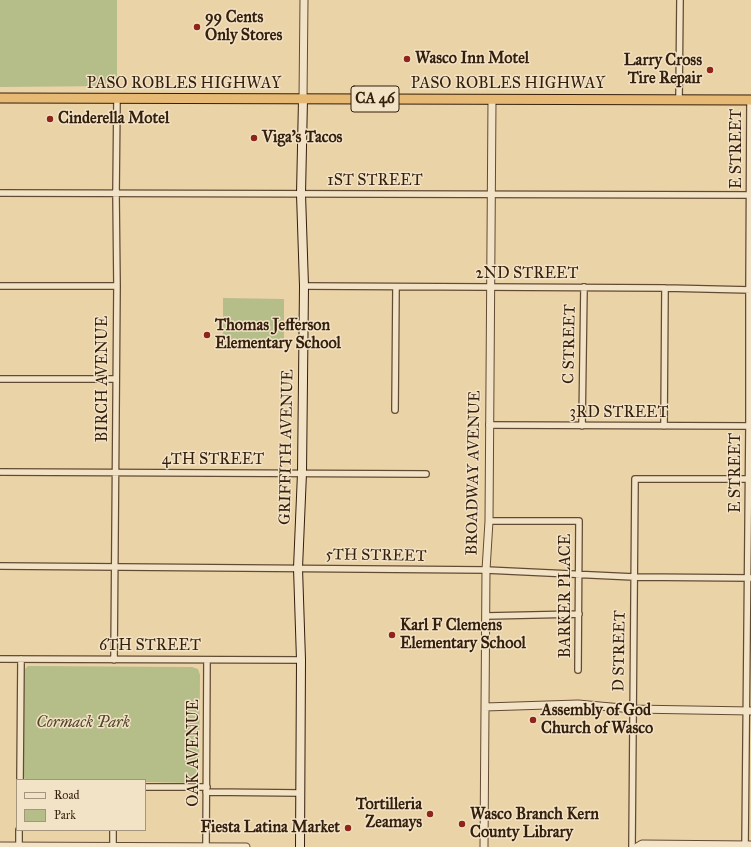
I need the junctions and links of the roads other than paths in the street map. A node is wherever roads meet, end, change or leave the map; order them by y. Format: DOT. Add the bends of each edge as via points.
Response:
graph roads {
  1 [pos="304,0"];
  2 [pos="680,0"];
  3 [pos="0,98"];
  4 [pos="117,98"];
  5 [pos="302,99"];
  6 [pos="492,100"];
  7 [pos="679,100"];
  8 [pos="750,100"];
  9 [pos="0,193"];
  10 [pos="116,194"];
  11 [pos="301,194"];
  12 [pos="491,194"];
  13 [pos="749,195"];
  14 [pos="0,286"];
  15 [pos="117,286"];
  16 [pos="304,286"];
  17 [pos="396,287"];
  18 [pos="490,287"];
  19 [pos="584,287"];
  20 [pos="665,288"];
  21 [pos="750,290"];
  22 [pos="0,379"];
  23 [pos="116,379"];
  24 [pos="395,410"];
  25 [pos="490,425"];
  26 [pos="582,426"];
  27 [pos="664,426"];
  28 [pos="749,426"];
  29 [pos="0,472"];
  30 [pos="115,473"];
  31 [pos="302,473"];
  32 [pos="426,474"];
  33 [pos="750,479"];
  34 [pos="489,521"];
  35 [pos="0,566"];
  36 [pos="115,566"];
  37 [pos="298,568"];
  38 [pos="486,570"];
  39 [pos="579,574"];
  40 [pos="634,577"];
  41 [pos="749,578"];
  42 [pos="579,614"];
  43 [pos="486,616"];
  44 [pos="0,659"];
  45 [pos="21,659"];
  46 [pos="114,660"];
  47 [pos="207,660"];
  48 [pos="301,660"];
  49 [pos="578,670"];
  50 [pos="485,707"];
  51 [pos="633,709"];
  52 [pos="749,710"];
  53 [pos="20,779"];
  54 [pos="146,787"];
  55 [pos="207,790"];
  56 [pos="300,793"];
  57 [pos="19,831"];
  58 [pos="113,831"];
  59 [pos="0,846"];
  60 [pos="747,846"];
  61 [pos="19,847"];
  62 [pos="113,847"];
  63 [pos="206,847"];
  64 [pos="246,847"];
  65 [pos="300,847"];
  66 [pos="484,847"];
  67 [pos="632,847"];
  68 [pos="637,847"];
  1 -- 5 [label="street, GRIFFITH AVENUE"];
  2 -- 7 [label="street"];
  3 -- 4 [label="highway, PASO ROBLES HIGHWAY / CA 46"];
  4 -- 5 [label="highway, PASO ROBLES HIGHWAY / CA 46"];
  4 -- 10 [label="street, BIRCH AVENUE"];
  5 -- 6 [label="highway, PASO ROBLES HIGHWAY / CA 46"];
  5 -- 11 [label="main road, GRIFFITH AVENUE"];
  6 -- 7 [label="highway, PASO ROBLES HIGHWAY / CA 46"];
  6 -- 12 [label="street, BROADWAY AVENUE"];
  7 -- 8 [label="highway, PASO ROBLES HIGHWAY / CA 46"];
  8 -- 13 [label="street, E STREET"];
  9 -- 10 [label="street, 1ST STREET"];
  10 -- 11 [label="street, 1ST STREET"];
  10 -- 15 [label="street, BIRCH AVENUE"];
  11 -- 12 [label="street, 1ST STREET"];
  11 -- 16 [label="main road, GRIFFITH AVENUE"];
  12 -- 13 [label="street, 1ST STREET"];
  12 -- 18 [label="street, BROADWAY AVENUE"];
  13 -- 21 [label="street, E STREET"];
  14 -- 15 [label="street"];
  15 -- 23 [label="street, BIRCH AVENUE"];
  16 -- 17 [label="street, 2ND STREET"];
  16 -- 31 [label="main road, GRIFFITH AVENUE"];
  17 -- 18 [label="street, 2ND STREET"];
  17 -- 24 [label="street"];
  18 -- 19 [label="street, 2ND STREET"];
  18 -- 25 [label="street, BROADWAY AVENUE"];
  19 -- 20 [label="street, 2ND STREET"];
  19 -- 26 [label="street, C STREET"];
  20 -- 21 [label="street, 2ND STREET"];
  20 -- 27 [label="street"];
  21 -- 28 [label="street, E STREET"];
  22 -- 23 [label="street"];
  23 -- 30 [label="street, BIRCH AVENUE"];
  25 -- 26 [label="street, 3RD STREET"];
  25 -- 34 [label="street, BROADWAY AVENUE"];
  26 -- 27 [label="street, 3RD STREET"];
  27 -- 28 [label="street, 3RD STREET"];
  28 -- 33 [label="street, E STREET"];
  29 -- 30 [label="street, 4TH STREET"];
  30 -- 31 [label="street, 4TH STREET"];
  30 -- 36 [label="street, BIRCH AVENUE"];
  31 -- 32 [label="street, 4TH STREET"];
  31 -- 37 [label="main road, GRIFFITH AVENUE"];
  33 -- 40 [label="street, D STREET" via="635,479"];
  33 -- 41 [label="street, E STREET"];
  34 -- 38 [label="street, BROADWAY AVENUE"];
  34 -- 39 [label="street, BARKER PLACE" via="579,521"];
  35 -- 36 [label="street, 5TH STREET"];
  36 -- 37 [label="street, 5TH STREET"];
  36 -- 46 [label="street, BIRCH AVENUE"];
  37 -- 38 [label="street, 5TH STREET"];
  37 -- 48 [label="main road, GRIFFITH AVENUE"];
  38 -- 39 [label="street, 5TH STREET"];
  38 -- 43 [label="street, BROADWAY AVENUE"];
  39 -- 40 [label="street, 5TH STREET"];
  39 -- 42 [label="street, BARKER PLACE"];
  40 -- 41 [label="street, 5TH STREET"];
  40 -- 51 [label="street, D STREET"];
  41 -- 52 [label="street, E STREET"];
  42 -- 43 [label="street"];
  42 -- 49 [label="street, BARKER PLACE"];
  43 -- 50 [label="street, BROADWAY AVENUE"];
  44 -- 45 [label="street, 6TH STREET"];
  45 -- 46 [label="street, 6TH STREET"];
  45 -- 53 [label="street"];
  46 -- 47 [label="street, 6TH STREET"];
  47 -- 48 [label="street, 6TH STREET"];
  47 -- 55 [label="street, OAK AVENUE"];
  48 -- 56 [label="main road, GRIFFITH AVENUE"];
  50 -- 51 [label="street" via="578,704"];
  50 -- 66 [label="street, BROADWAY AVENUE"];
  51 -- 52 [label="street"];
  51 -- 67 [label="street, D STREET"];
  52 -- 60 [label="street, E STREET"];
  54 -- 55 [label="street"];
  55 -- 56 [label="street"];
  55 -- 63 [label="street, OAK AVENUE"];
  56 -- 65 [label="main road, GRIFFITH AVENUE"];
  57 -- 61 [label="street"];
  58 -- 62 [label="street"];
  59 -- 61 [label="street"];
  60 -- 68 [label="street" via="642,844"];
  61 -- 62 [label="street"];
  62 -- 63 [label="street"];
  63 -- 64 [label="street"];
}
